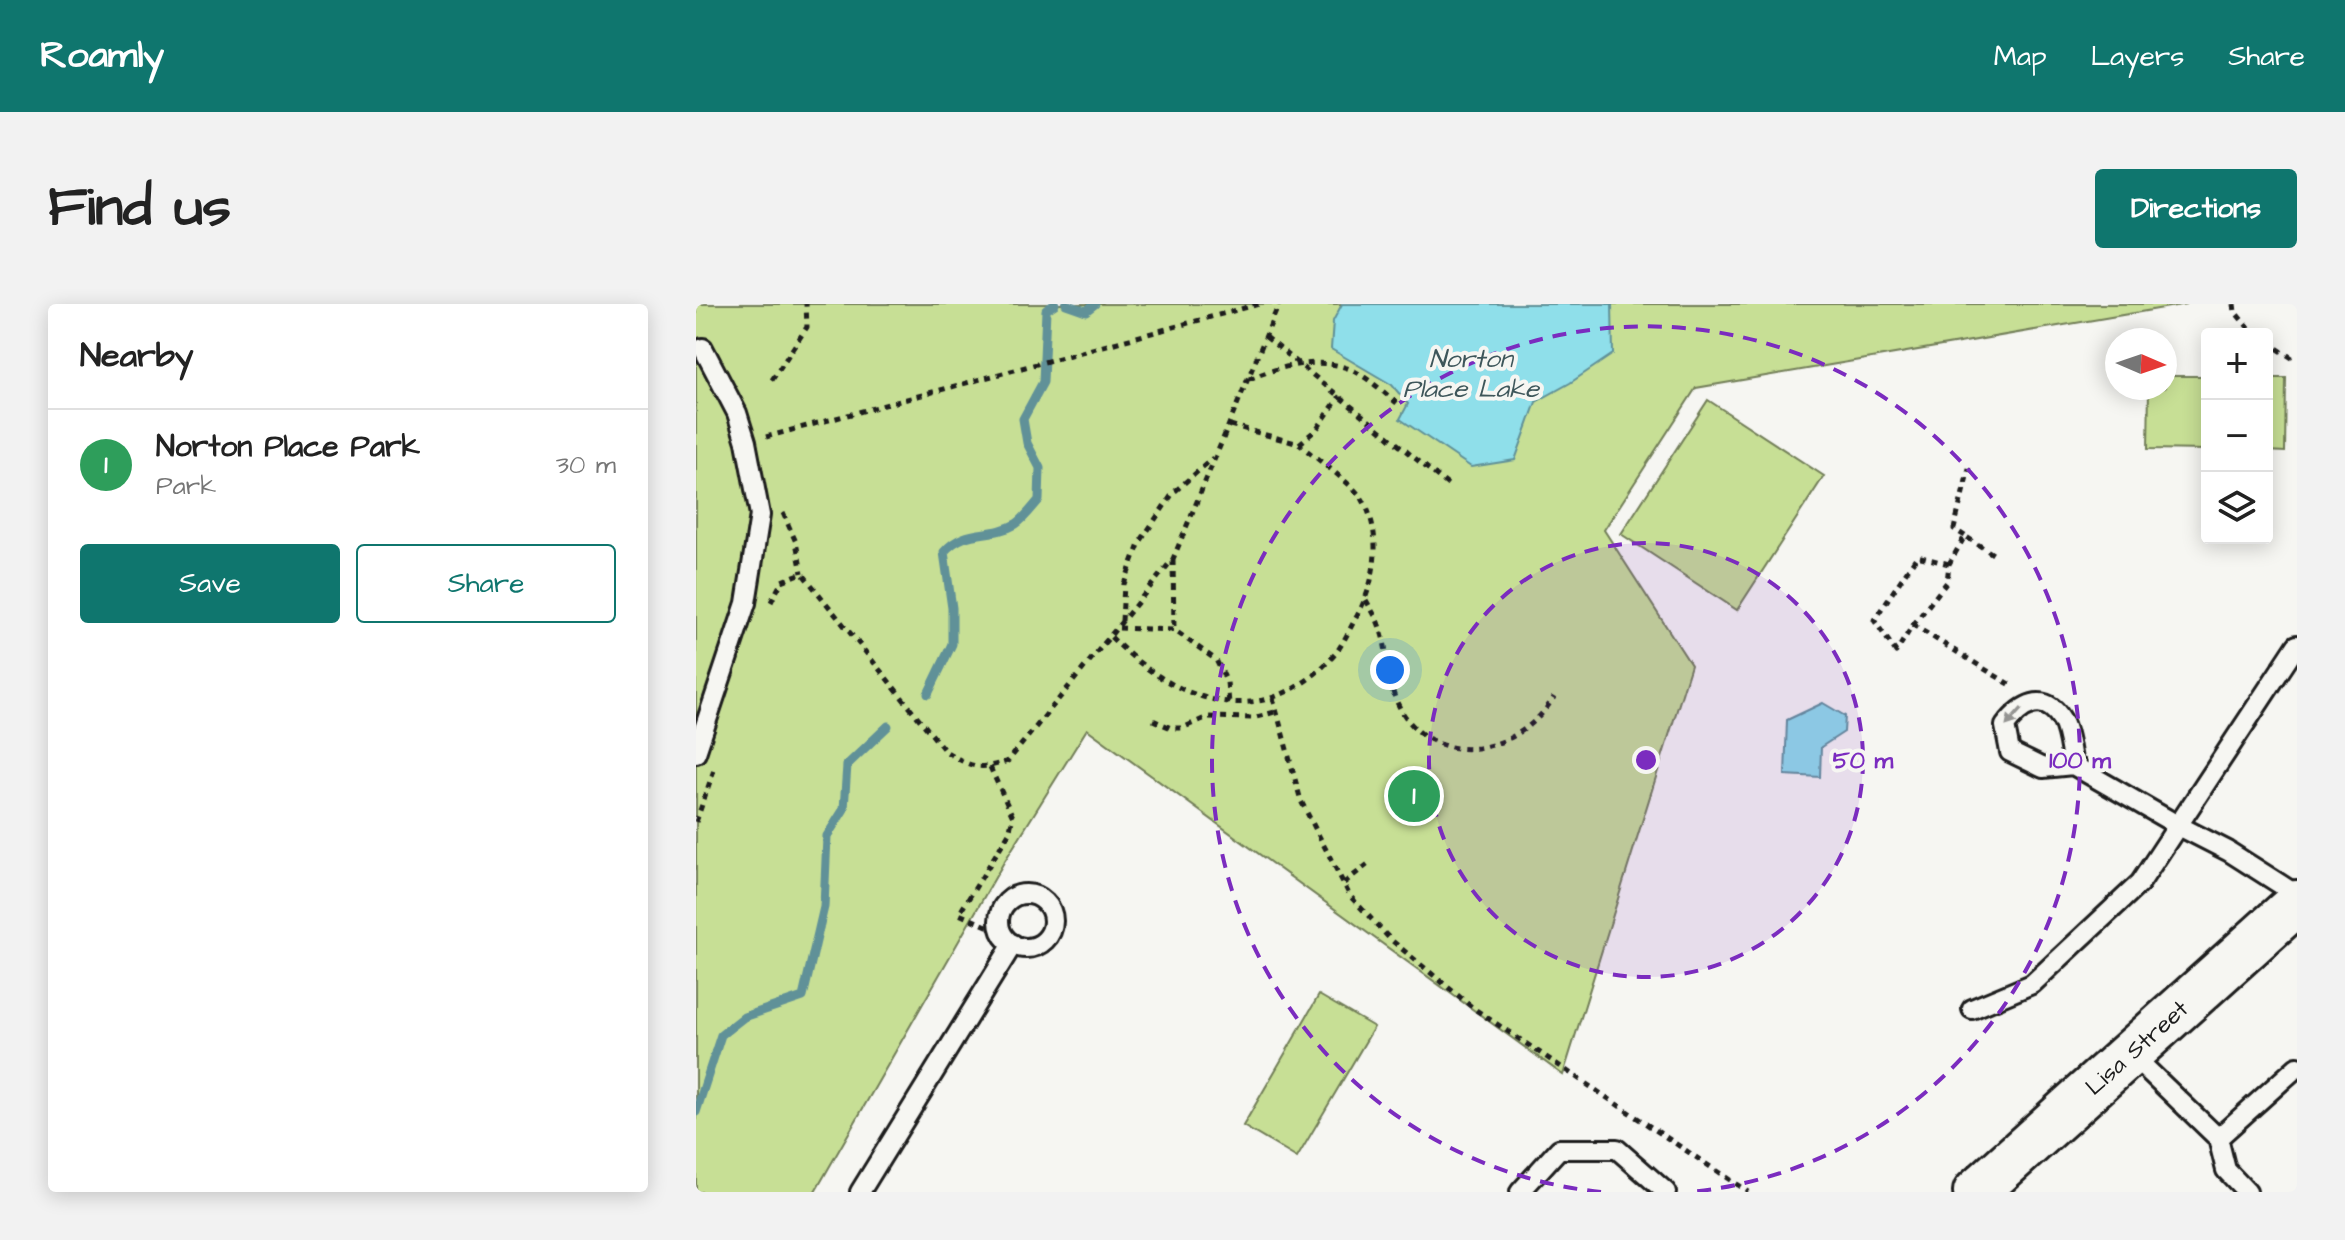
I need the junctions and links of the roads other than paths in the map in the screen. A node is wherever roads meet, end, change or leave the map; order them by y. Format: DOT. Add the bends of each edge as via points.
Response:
graph roads {
  1 [pos="703,348"];
  2 [pos="2297,645"];
  3 [pos="696,753"];
  4 [pos="2073,765"];
  5 [pos="2179,826"];
  6 [pos="2297,895"];
  7 [pos="2297,903"];
  8 [pos="1013,944"];
  9 [pos="1972,1009"];
  10 [pos="2130,1053"];
  11 [pos="2297,1067"];
  12 [pos="2218,1138"];
  13 [pos="860,1192"];
  14 [pos="1520,1192"];
  15 [pos="1666,1192"];
  16 [pos="1976,1192"];
  17 [pos="2247,1192"];
  1 -- 3 [label="lane" via="737,413 760,515 746,603"];
  2 -- 5 [label="lane"];
  4 -- 5 [label="lane"];
  5 -- 6 [label="lane"];
  5 -- 9 [label="lane" via="2140,883 2032,984"];
  7 -- 10 [label="street, Lisa Street"];
  8 -- 8 [label="lane" via="1034,947 1050,934 1053,913 1048,904 1030,894 1010,899 999,917 1000,928"];
  8 -- 13 [label="lane"];
  10 -- 12 [label="lane"];
  10 -- 16 [label="street, Lisa Street"];
  11 -- 12 [label="lane"];
  12 -- 17 [label="lane" via="2226,1170"];
  14 -- 15 [label="lane" via="1559,1149 1617,1149"];
}
